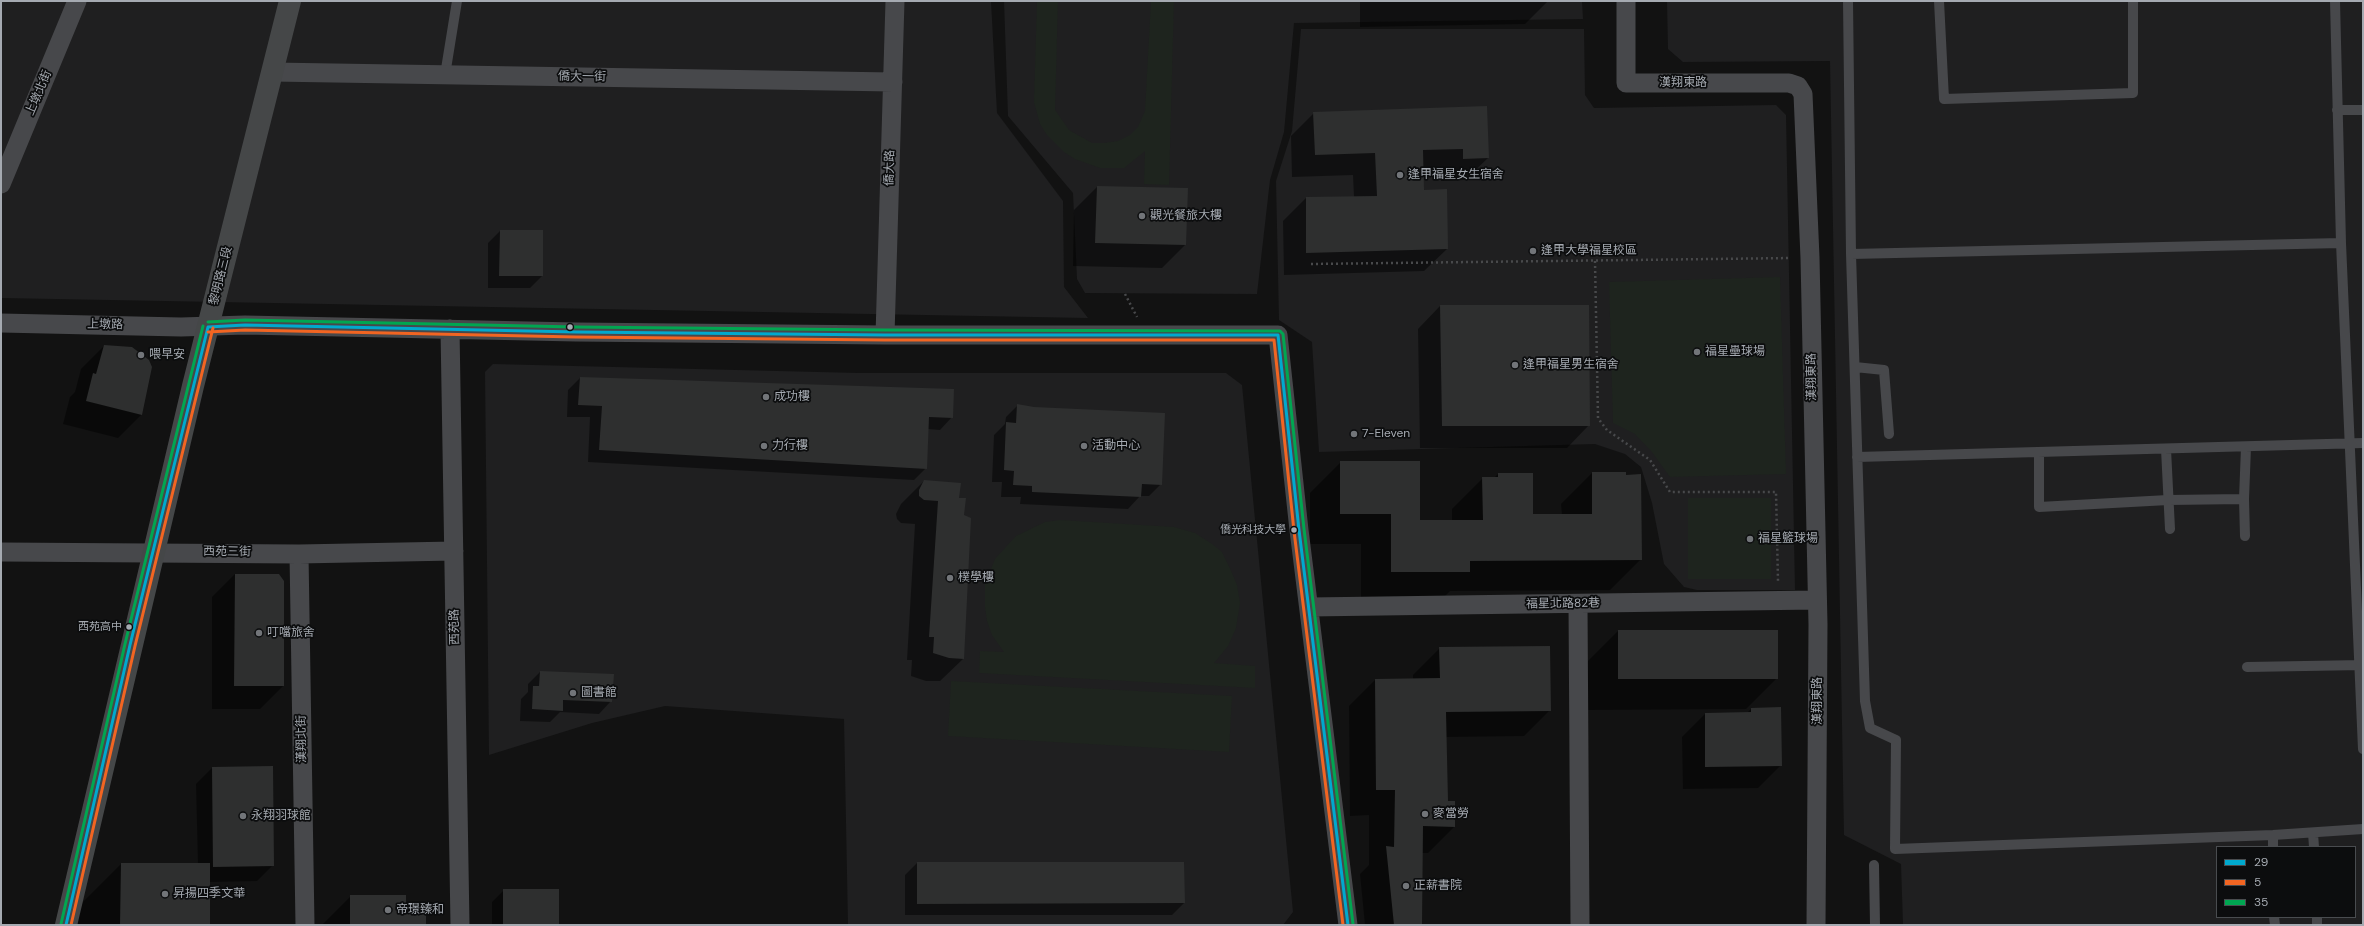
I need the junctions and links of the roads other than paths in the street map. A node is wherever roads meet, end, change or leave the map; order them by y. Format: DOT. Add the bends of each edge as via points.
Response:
graph roads {
  1 [pos="77,1"];
  2 [pos="290,1"];
  3 [pos="457,1"];
  4 [pos="895,1"];
  5 [pos="1626,1"];
  6 [pos="1848,1"];
  7 [pos="1939,1"];
  8 [pos="2133,1"];
  9 [pos="2335,1"];
  10 [pos="272,72"];
  11 [pos="445,75"];
  12 [pos="893,82"];
  13 [pos="2337,110"];
  14 [pos="2363,110"];
  15 [pos="1,184"];
  16 [pos="2341,244"];
  17 [pos="1851,254"];
  18 [pos="1,323"];
  19 [pos="208,327"];
  20 [pos="450,329"];
  21 [pos="885,335"];
  22 [pos="1855,367"];
  23 [pos="1889,434"];
  24 [pos="2363,443"];
  25 [pos="2349,444"];
  26 [pos="2246,447"];
  27 [pos="2166,449"];
  28 [pos="2039,452"];
  29 [pos="1858,457"];
  30 [pos="2244,499"];
  31 [pos="2168,500"];
  32 [pos="2170,529"];
  33 [pos="2245,536"];
  34 [pos="454,551"];
  35 [pos="1,552"];
  36 [pos="154,552"];
  37 [pos="299,554"];
  38 [pos="1816,600"];
  39 [pos="1578,604"];
  40 [pos="1309,607"];
  41 [pos="2361,665"];
  42 [pos="2248,667"];
  43 [pos="2363,750"];
  44 [pos="2363,829"];
  45 [pos="2313,833"];
  46 [pos="2273,835"];
  47 [pos="2273,846"];
  48 [pos="2314,846"];
  49 [pos="1874,865"];
  50 [pos="66,925"];
  51 [pos="305,925"];
  52 [pos="460,925"];
  53 [pos="1348,925"];
  54 [pos="1580,925"];
  55 [pos="1816,925"];
  56 [pos="1875,925"];
  1 -- 15 [label="street, 上墩北街"];
  2 -- 10 [label="main road, 黎明路三段"];
  3 -- 11 [label="lane"];
  4 -- 12 [label="street, 僑大路"];
  5 -- 38 [label="street, 漢翔東路" via="1626,83 1789,83 1798,86 1803,94 1810,258"];
  6 -- 17 [label="lane"];
  7 -- 8 [label="lane" via="1944,99 2133,93"];
  9 -- 13 [label="lane"];
  10 -- 11 [label="street, 僑大一街"];
  10 -- 19 [label="main road, 黎明路三段"];
  11 -- 12 [label="street, 僑大一街"];
  12 -- 21 [label="street, 僑大路"];
  13 -- 14 [label="lane"];
  13 -- 16 [label="lane"];
  16 -- 17 [label="lane"];
  16 -- 25 [label="lane"];
  17 -- 22 [label="lane"];
  18 -- 19 [label="street, 上墩路"];
  19 -- 20 [label="street, 上墩路" via="245,325"];
  19 -- 36 [label="main road, 黎明路三段"];
  20 -- 21 [label="street, 上墩路"];
  20 -- 34 [label="street, 西苑路"];
  21 -- 40 [label="street, 上墩路" via="1278,335"];
  22 -- 23 [label="lane" via="1884,370"];
  22 -- 29 [label="lane"];
  24 -- 25 [label="lane"];
  25 -- 26 [label="lane"];
  25 -- 41 [label="lane"];
  26 -- 27 [label="lane"];
  26 -- 30 [label="lane"];
  27 -- 28 [label="lane"];
  27 -- 31 [label="lane"];
  28 -- 29 [label="lane"];
  28 -- 31 [label="lane" via="2039,507"];
  29 -- 46 [label="lane" via="1865,701 1870,728 1896,740 1895,849"];
  30 -- 31 [label="lane"];
  30 -- 33 [label="lane"];
  31 -- 32 [label="lane"];
  34 -- 37 [label="street, 西苑三街"];
  34 -- 52 [label="street, 西苑路"];
  35 -- 36 [label="street, 西苑三街"];
  36 -- 37 [label="street, 西苑三街"];
  36 -- 50 [label="main road, 黎明路三段"];
  37 -- 51 [label="street, 漢翔北街"];
  38 -- 39 [label="street, 福星北路82巷"];
  38 -- 55 [label="street, 漢翔東路"];
  39 -- 40 [label="street, 福星北路82巷"];
  39 -- 54 [label="street"];
  40 -- 53 [label="street"];
  41 -- 42 [label="lane"];
  41 -- 43 [label="lane"];
  44 -- 45 [label="lane"];
  45 -- 46 [label="lane"];
  45 -- 48 [label="lane"];
  46 -- 47 [label="lane"];
  49 -- 56 [label="lane"];
}
